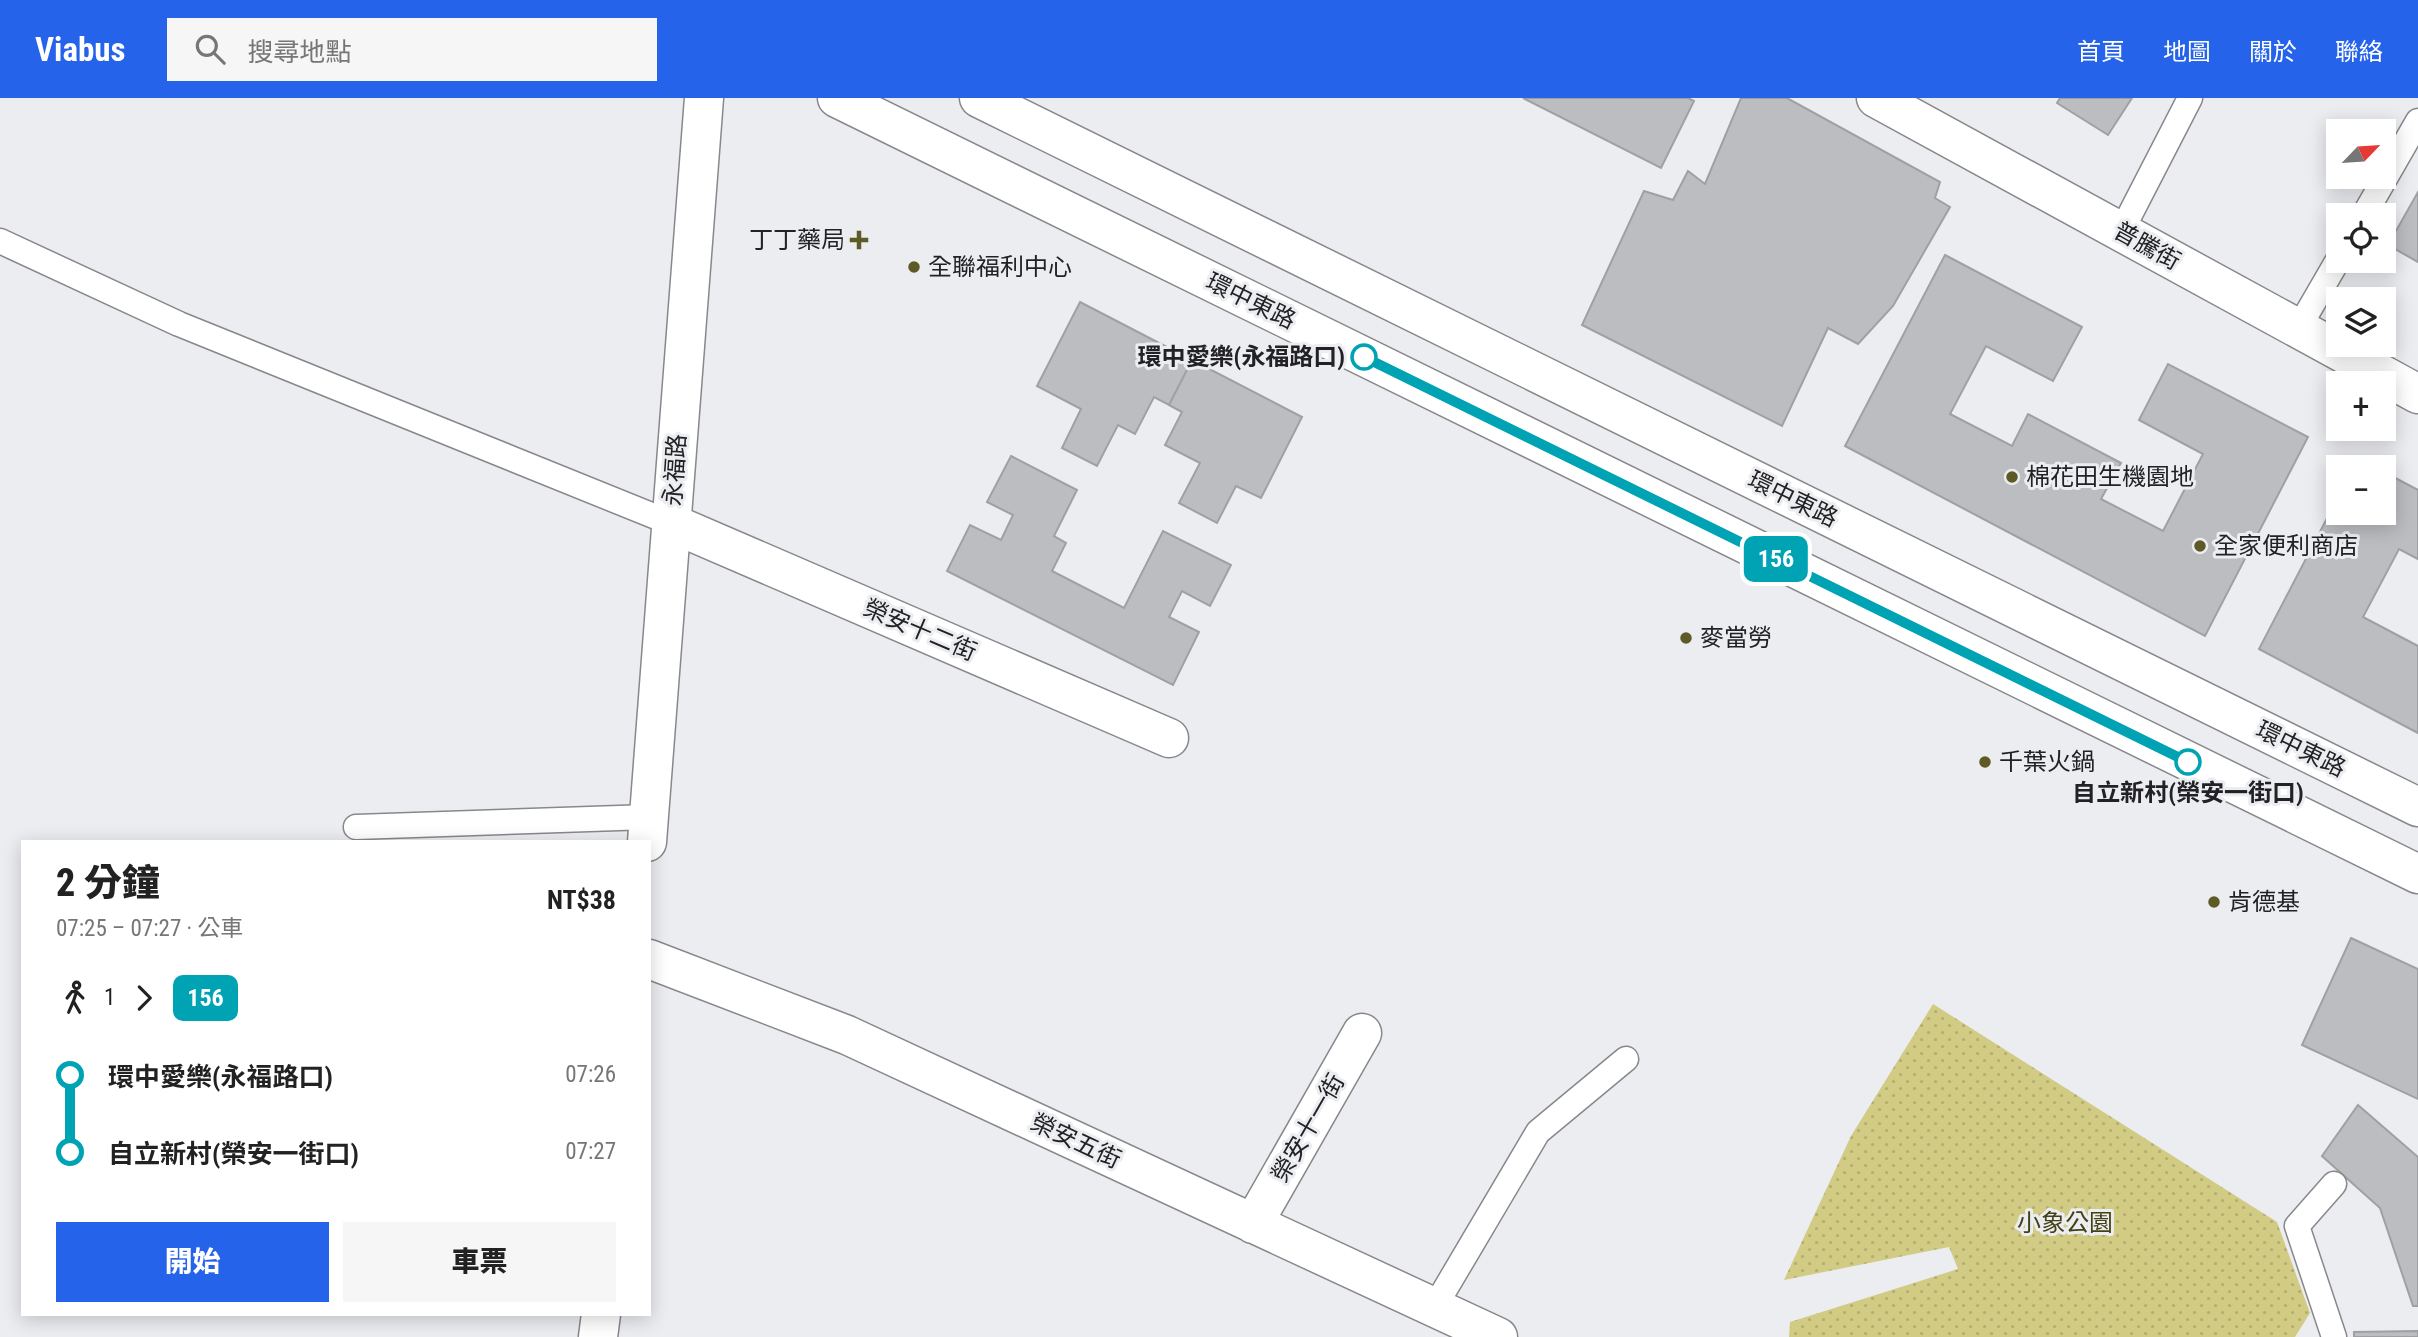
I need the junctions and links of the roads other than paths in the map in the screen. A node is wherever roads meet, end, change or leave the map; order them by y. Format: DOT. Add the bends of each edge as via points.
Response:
graph roads {
  1 [pos="704,98"];
  2 [pos="837,98"];
  3 [pos="979,98"];
  4 [pos="2190,98"];
  5 [pos="1898,103"];
  6 [pos="2418,121"];
  7 [pos="2371,203"];
  8 [pos="2121,232"];
  9 [pos="0,241"];
  10 [pos="2330,273"];
  11 [pos="2298,328"];
  12 [pos="2418,394"];
  13 [pos="671,523"];
  14 [pos="1169,738"];
  15 [pos="2418,807"];
  16 [pos="356,827"];
  17 [pos="648,829"];
  18 [pos="2418,874"];
  19 [pos="651,960"];
  20 [pos="1362,1033"];
  21 [pos="1626,1059"];
  22 [pos="2334,1184"];
  23 [pos="1254,1224"];
  24 [pos="1434,1308"];
  25 [pos="601,1316"];
  26 [pos="598,1337"];
  27 [pos="1498,1337"];
  28 [pos="2334,1337"];
  1 -- 13 [label="street, 永福路"];
  2 -- 18 [label="street, 環中東路"];
  3 -- 15 [label="street, 環中東路"];
  4 -- 8 [label="lane"];
  5 -- 8 [label="street, 普騰街"];
  6 -- 7 [label="lane"];
  8 -- 11 [label="street, 普騰街"];
  9 -- 13 [label="lane" via="179,324"];
  10 -- 11 [label="lane"];
  11 -- 12 [label="street, 普騰街"];
  13 -- 14 [label="street, 榮安十二街"];
  13 -- 17 [label="street, 永福路"];
  16 -- 17 [label="lane"];
  19 -- 23 [label="street, 榮安五街" via="847,1035"];
  20 -- 23 [label="street, 榮安十一街"];
  21 -- 24 [label="lane" via="1538,1132"];
  22 -- 28 [label="lane" via="2297,1226"];
  23 -- 24 [label="street, 榮安五街"];
  24 -- 27 [label="street, 榮安五街"];
  25 -- 26 [label="street"];
}
